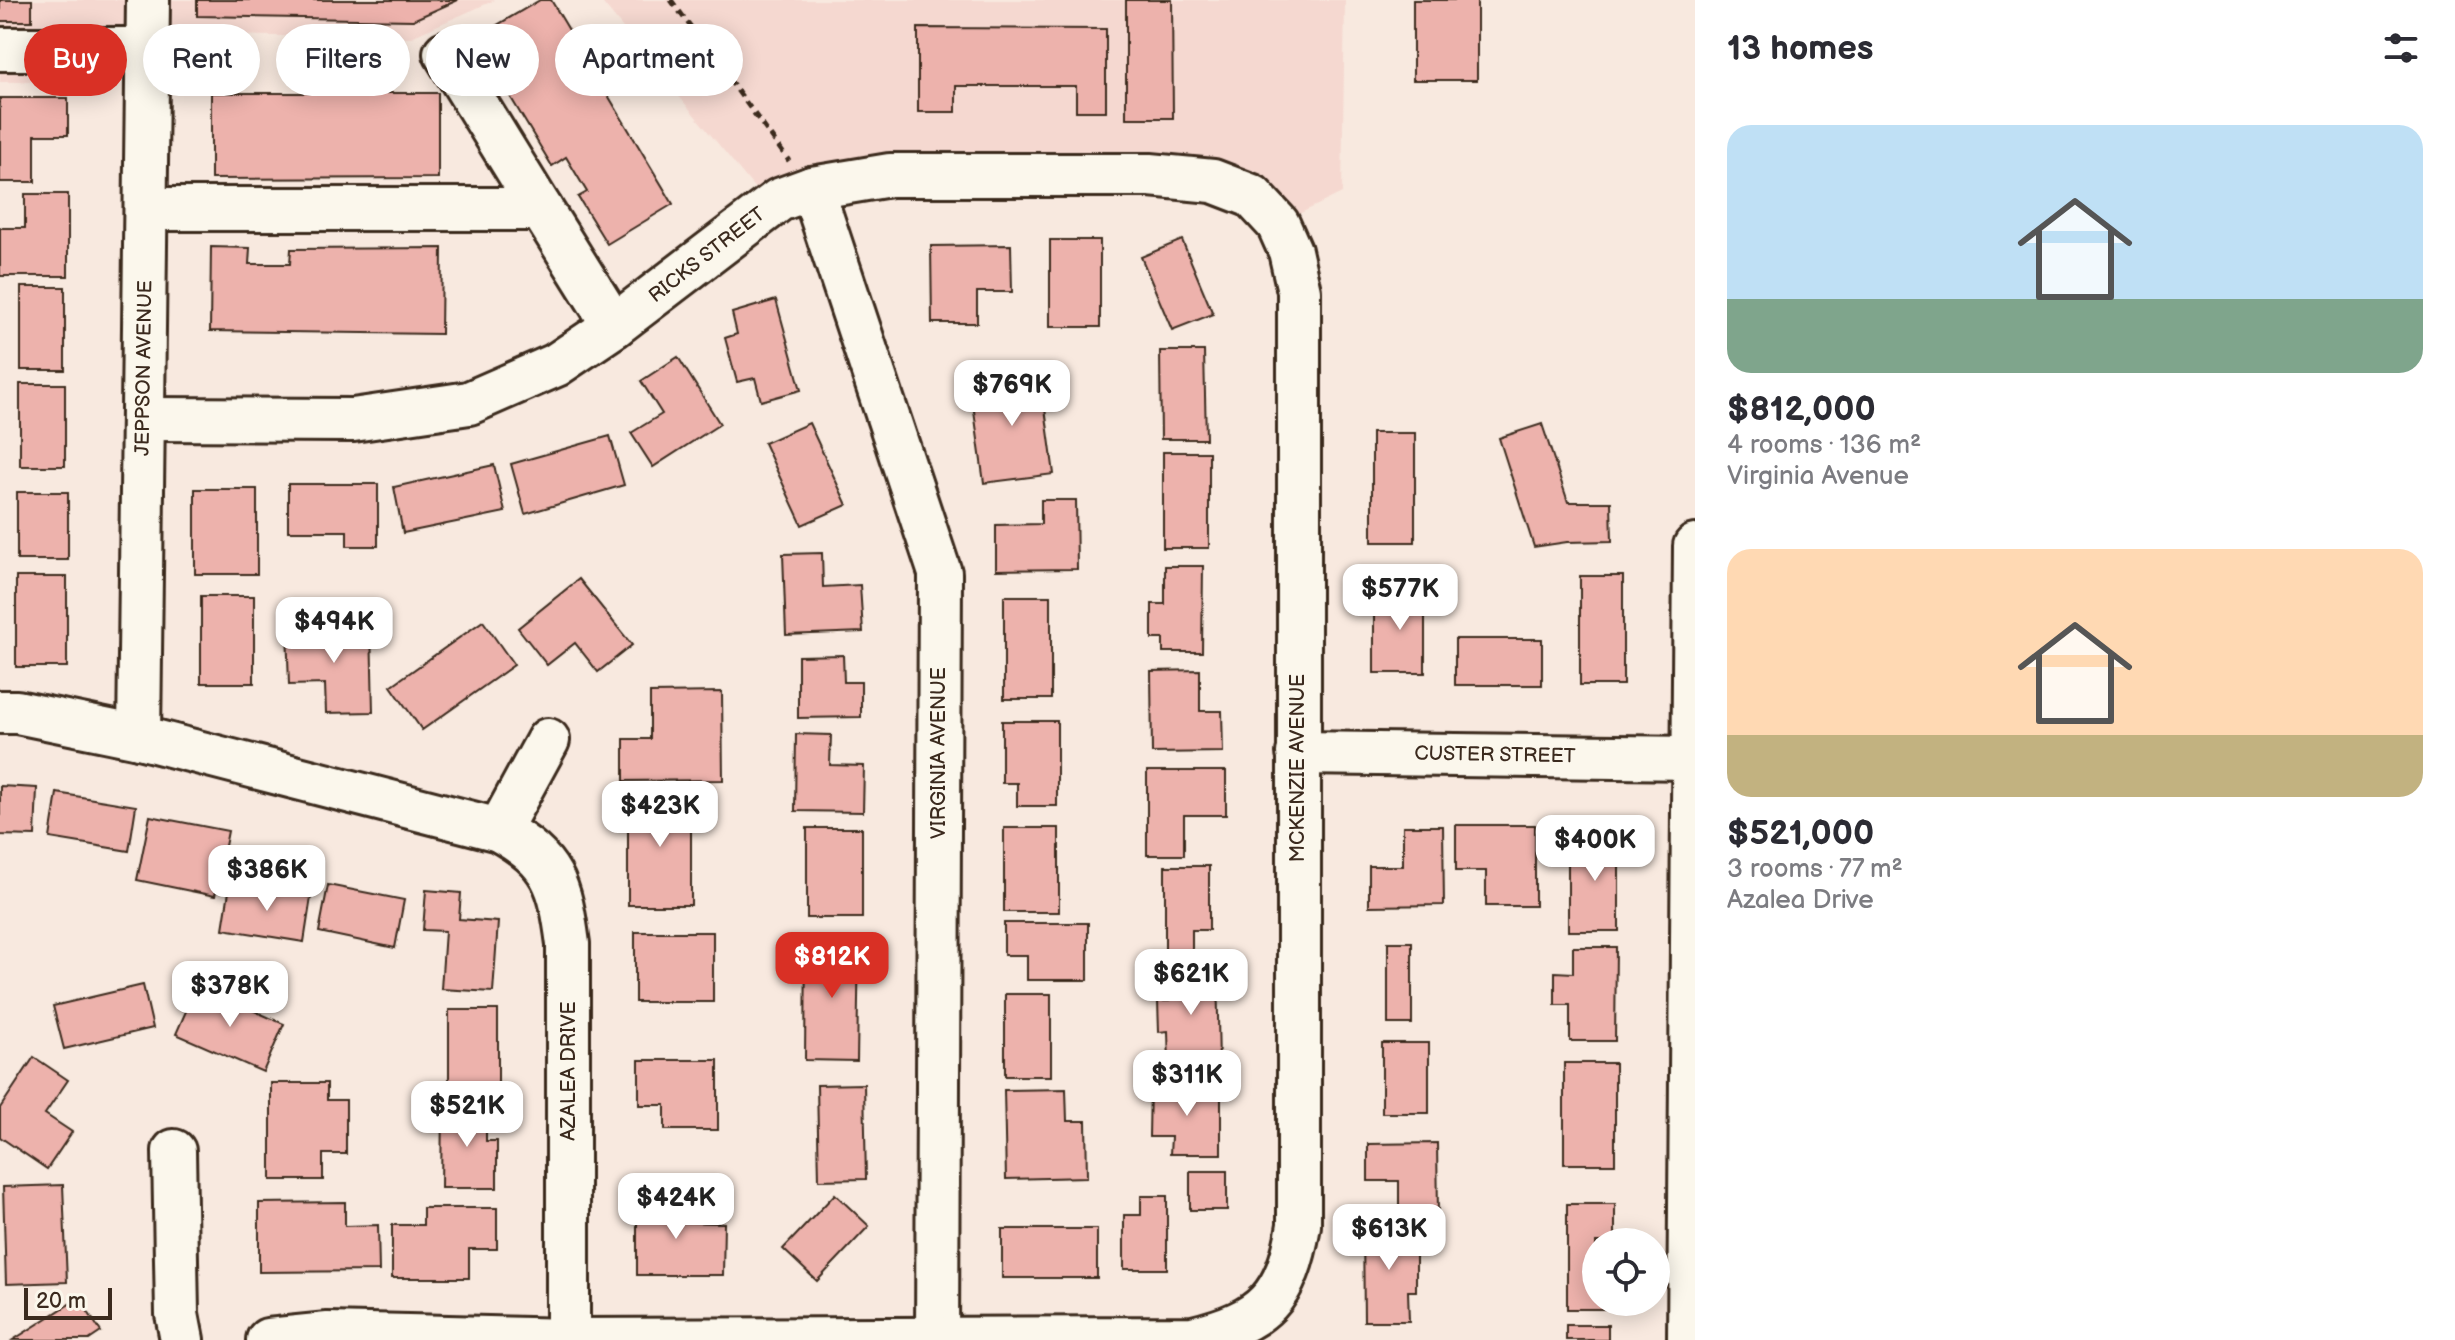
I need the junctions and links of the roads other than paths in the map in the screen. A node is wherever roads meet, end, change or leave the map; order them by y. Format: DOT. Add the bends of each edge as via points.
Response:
graph roads {
  1 [pos="148,0"];
  2 [pos="148,24"];
  3 [pos="0,49"];
  4 [pos="143,49"];
  5 [pos="147,96"];
  6 [pos="471,96"];
  7 [pos="800,175"];
  8 [pos="146,209"];
  9 [pos="541,209"];
  10 [pos="1278,224"];
  11 [pos="614,326"];
  12 [pos="143,419"];
  13 [pos="1695,546"];
  14 [pos="0,712"];
  15 [pos="139,737"];
  16 [pos="548,740"];
  17 [pos="1298,753"];
  18 [pos="1693,758"];
  19 [pos="499,830"];
  20 [pos="174,1151"];
  21 [pos="182,1340"];
  22 [pos="268,1340"];
  23 [pos="568,1340"];
  24 [pos="937,1340"];
  25 [pos="1689,1340"];
  1 -- 2 [label="street, JEPPSON AVENUE"];
  3 -- 4 [label="street"];
  5 -- 8 [label="street, JEPPSON AVENUE"];
  6 -- 9 [label="street"];
  7 -- 10 [label="street, RICKS STREET" via="1150,175 1213,181 1252,196"];
  7 -- 11 [label="street, RICKS STREET" via="779,200"];
  7 -- 24 [label="street, VIRGINIA AVENUE" via="940,573"];
  8 -- 9 [label="street"];
  8 -- 12 [label="street, JEPPSON AVENUE"];
  9 -- 11 [label="street"];
  10 -- 17 [label="street, MCKENZIE AVENUE" via="1299,291"];
  11 -- 12 [label="street, RICKS STREET" via="556,365 469,403 353,420"];
  12 -- 15 [label="street, JEPPSON AVENUE"];
  13 -- 18 [label="street"];
  14 -- 15 [label="street, AZALEA DRIVE"];
  15 -- 19 [label="street, AZALEA DRIVE"];
  16 -- 19 [label="street"];
  17 -- 18 [label="street, CUSTER STREET"];
  17 -- 24 [label="street, MCKENZIE AVENUE" via="1299,1225 1282,1289 1267,1306 1230,1329 1193,1338"];
  18 -- 25 [label="street"];
  19 -- 23 [label="street, AZALEA DRIVE" via="532,849 553,880 564,917 571,1029"];
  20 -- 21 [label="street"];
  22 -- 23 [label="street" via="328,1334"];
  23 -- 24 [label="street"];
}
